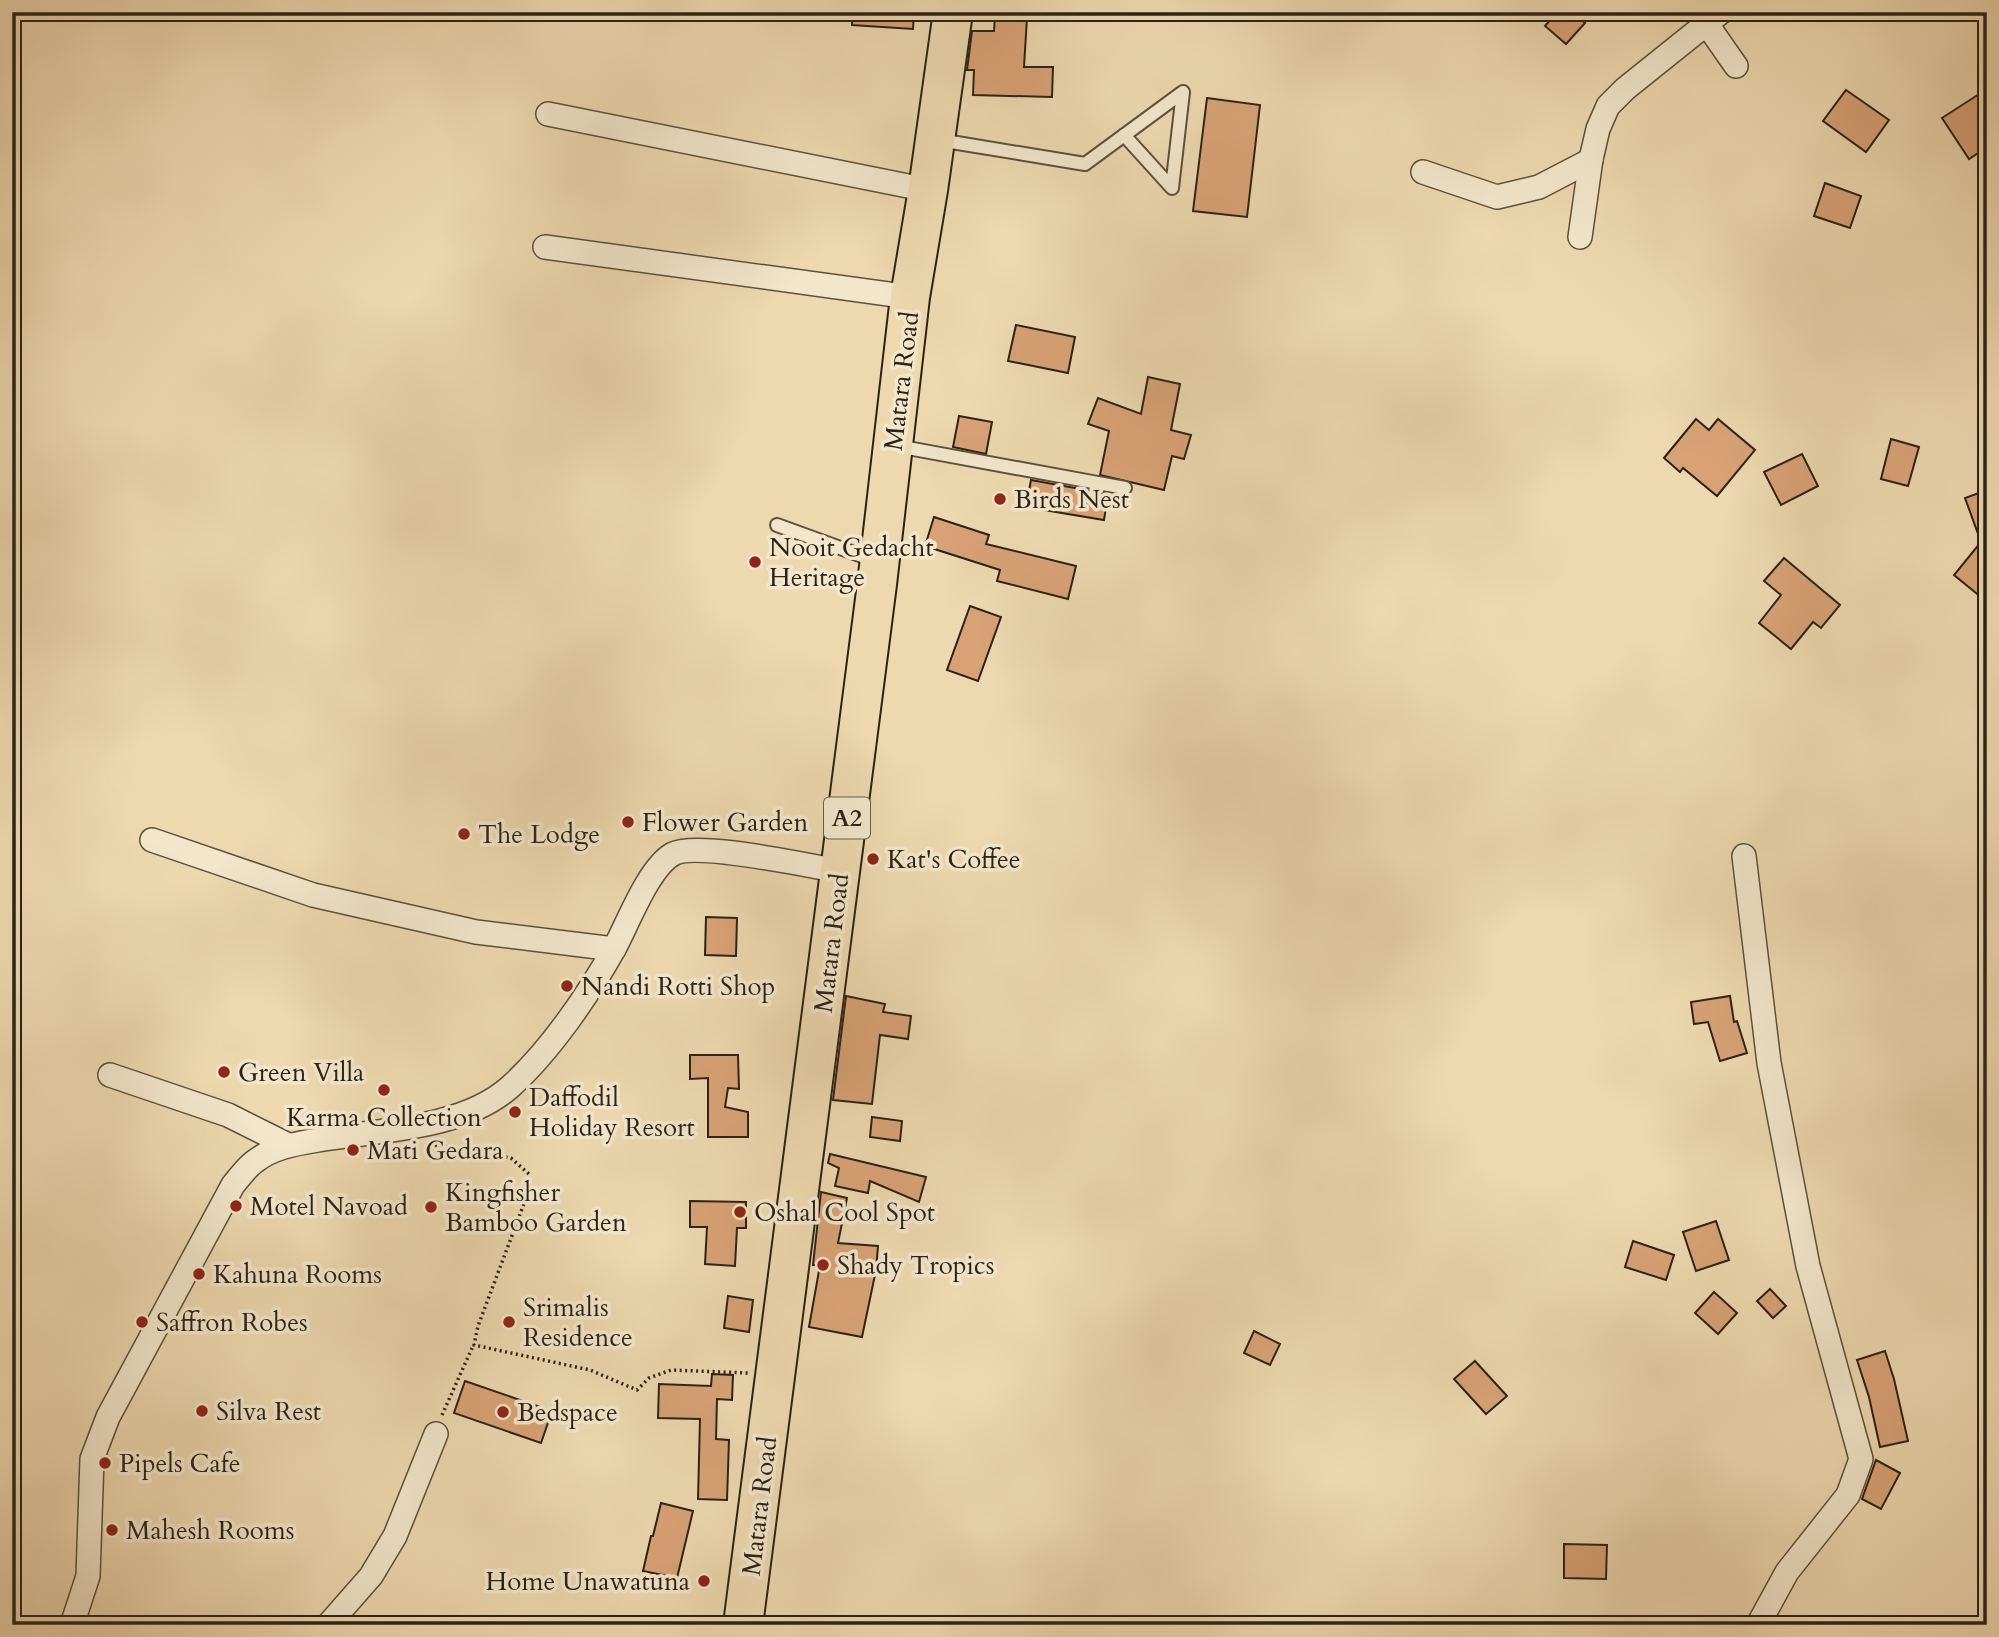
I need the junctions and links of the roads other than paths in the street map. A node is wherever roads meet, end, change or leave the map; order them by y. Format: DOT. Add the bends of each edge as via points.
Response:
graph roads {
  1 [pos="953,12"];
  2 [pos="1714,18"];
  3 [pos="1736,66"];
  4 [pos="548,114"];
  5 [pos="1124,135"];
  6 [pos="935,140"];
  7 [pos="1591,160"];
  8 [pos="1423,172"];
  9 [pos="928,190"];
  10 [pos="1580,237"];
  11 [pos="545,247"];
  12 [pos="910,297"];
  13 [pos="893,446"];
  14 [pos="1125,488"];
  15 [pos="777,525"];
  16 [pos="880,562"];
  17 [pos="152,840"];
  18 [pos="1744,856"];
  19 [pos="840,871"];
  20 [pos="614,948"];
  21 [pos="110,1075"];
  22 [pos="288,1145"];
  23 [pos="436,1434"];
  24 [pos="72,1625"];
  25 [pos="328,1625"];
  26 [pos="743,1625"];
  27 [pos="1758,1625"];
  1 -- 6 [label="highway, Matara Road / A2"];
  2 -- 3 [label="street"];
  2 -- 7 [label="street" via="1608,106"];
  4 -- 9 [label="street"];
  5 -- 5 [label="lane" via="1154,113 1183,92 1172,188"];
  5 -- 6 [label="lane" via="1084,164"];
  6 -- 9 [label="highway, Matara Road / A2"];
  7 -- 8 [label="street" via="1539,187 1497,197"];
  7 -- 10 [label="street"];
  9 -- 12 [label="highway, Matara Road / A2"];
  11 -- 12 [label="street"];
  12 -- 13 [label="highway, Matara Road / A2"];
  13 -- 14 [label="lane"];
  13 -- 16 [label="highway, Matara Road / A2"];
  15 -- 16 [label="lane"];
  16 -- 19 [label="highway, Matara Road / A2"];
  17 -- 20 [label="street" via="313,895 475,932"];
  18 -- 27 [label="street" via="1769,1063 1808,1266 1861,1459 1848,1495 1787,1572"];
  19 -- 20 [label="street" via="712,851 674,853 659,865"];
  19 -- 26 [label="highway, Matara Road / A2"];
  20 -- 22 [label="street" via="560,1033 509,1087 481,1106 432,1123"];
  21 -- 22 [label="street" via="228,1115"];
  22 -- 24 [label="street" via="254,1161 233,1185 107,1417 92,1459 89,1576"];
  23 -- 25 [label="street" via="395,1536 371,1576"];
}
